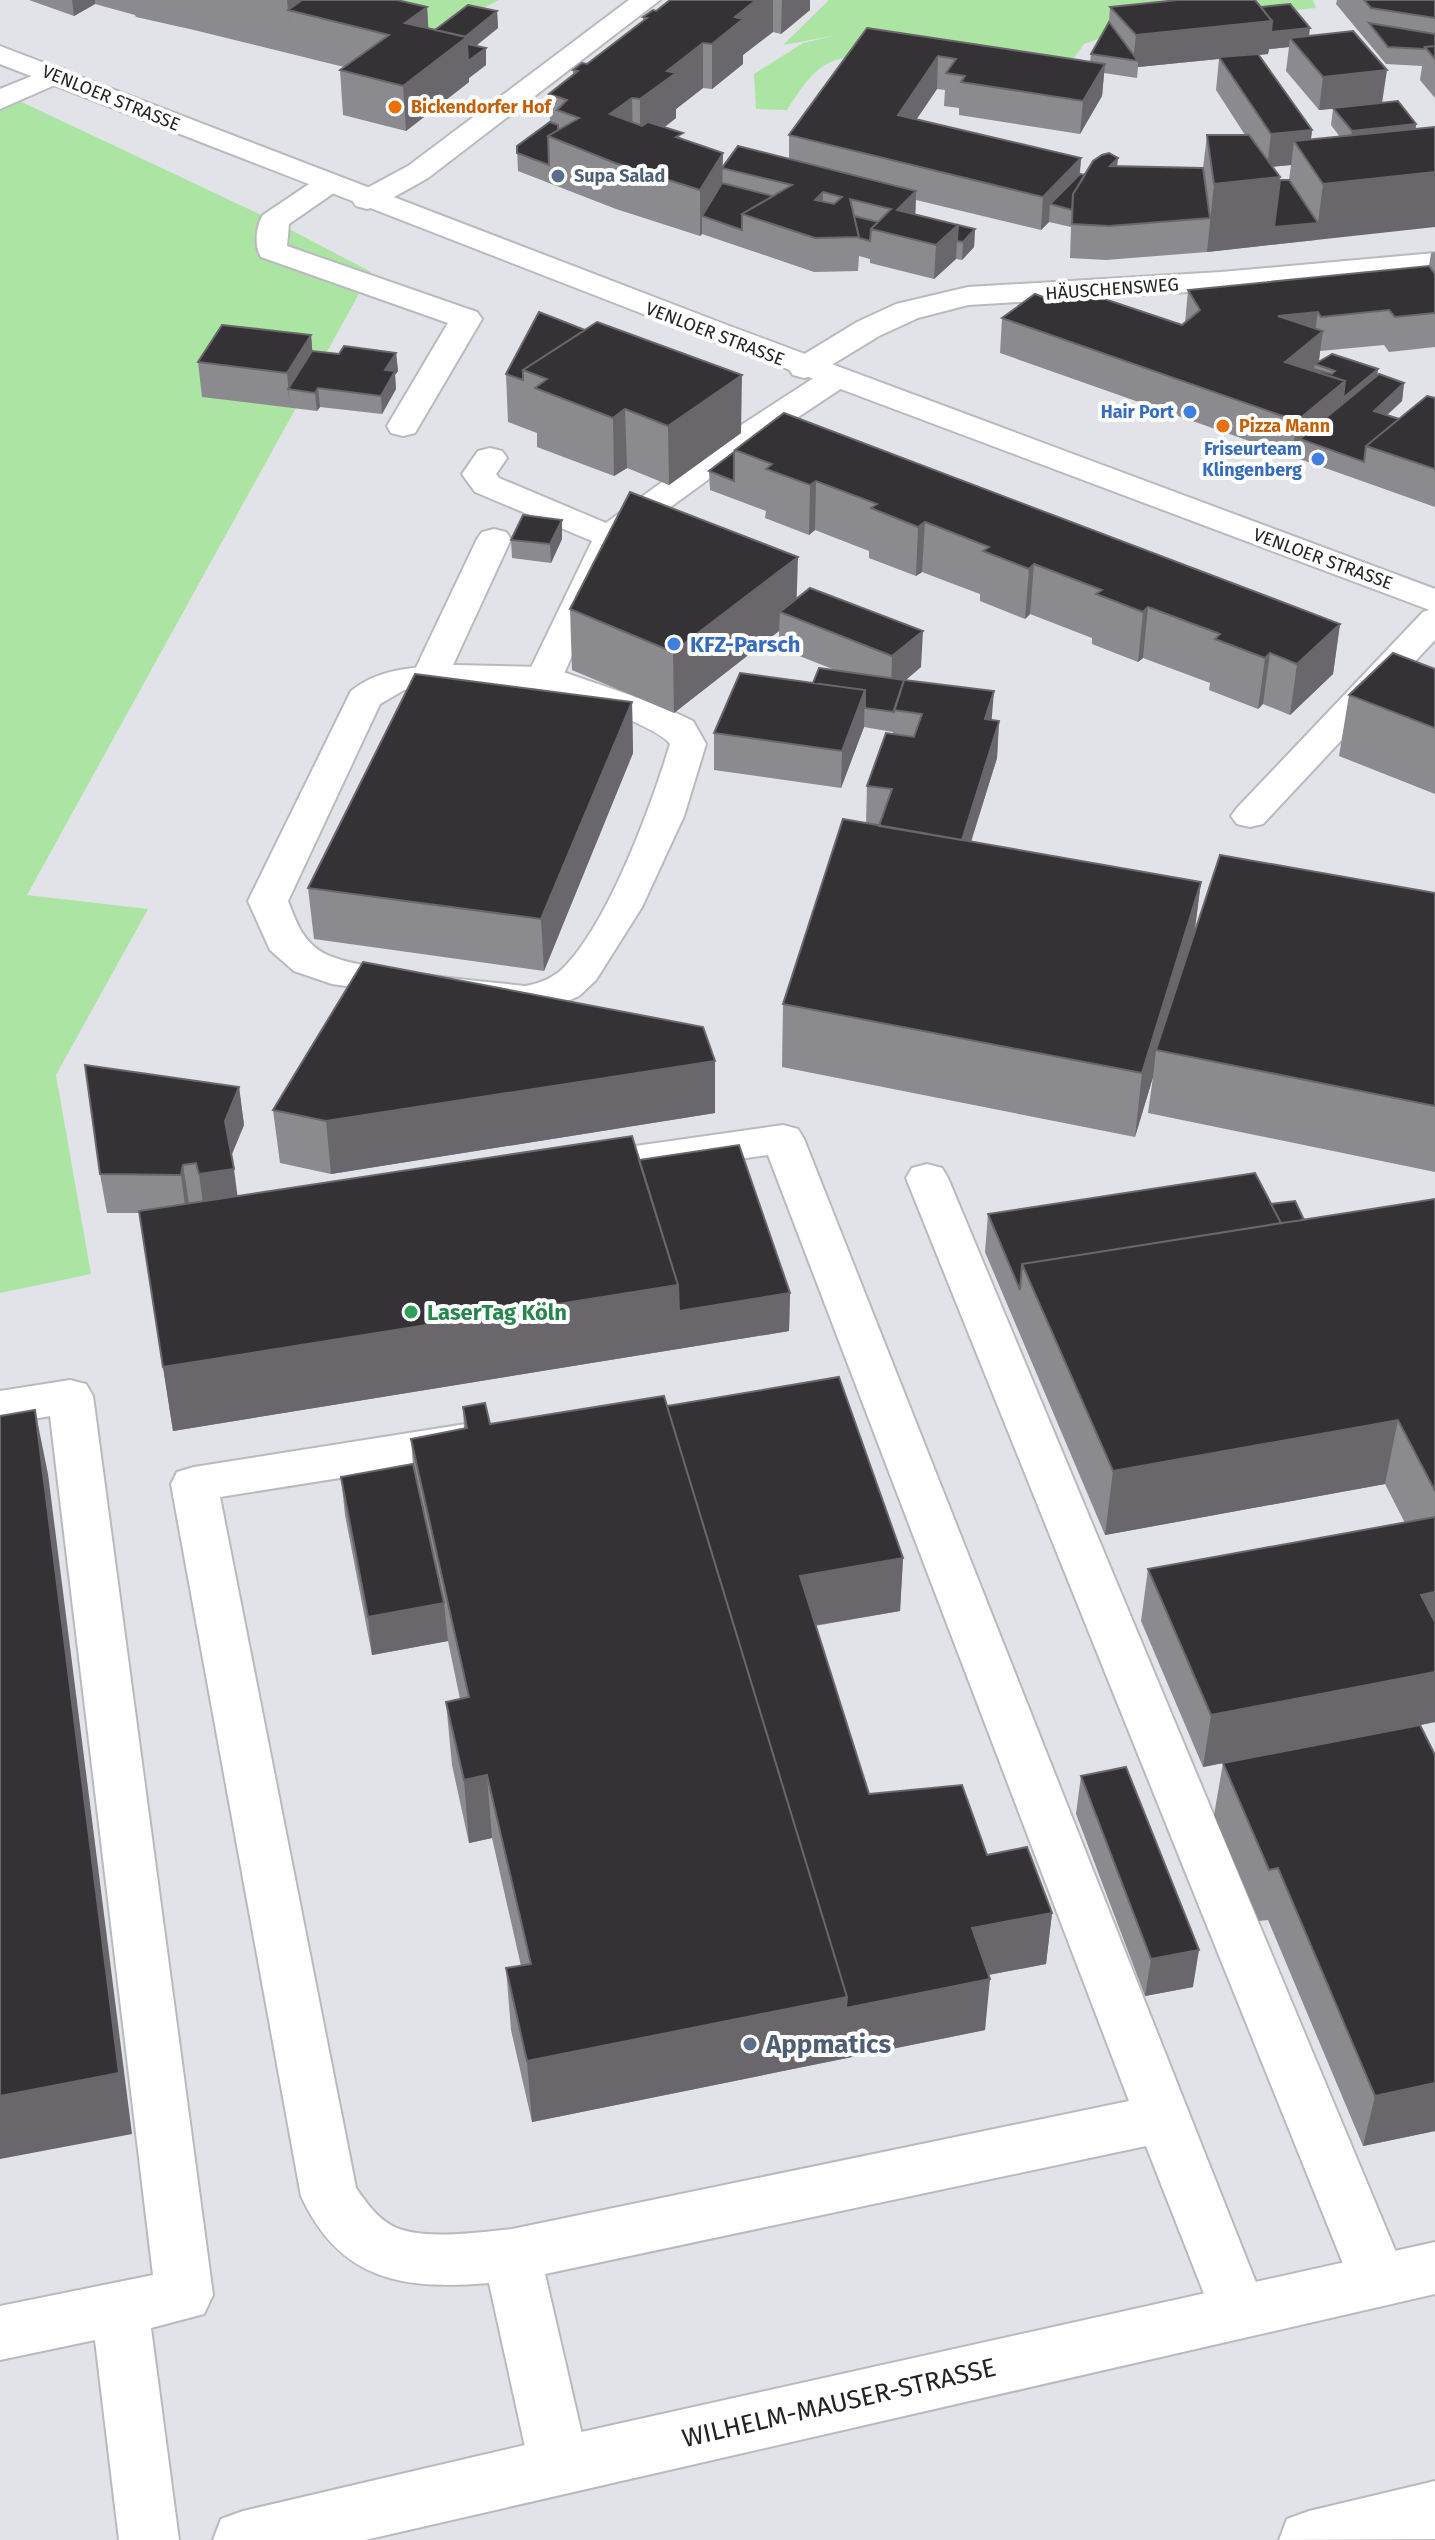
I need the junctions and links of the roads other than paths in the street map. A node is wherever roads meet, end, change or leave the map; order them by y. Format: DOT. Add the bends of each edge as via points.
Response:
graph roads {
  1 [pos="646,0"];
  2 [pos="0,54"];
  3 [pos="54,75"];
  4 [pos="0,100"];
  5 [pos="328,184"];
  6 [pos="367,200"];
  7 [pos="1435,262"];
  8 [pos="819,373"];
  9 [pos="403,426"];
  10 [pos="490,458"];
  11 [pos="613,538"];
  12 [pos="494,539"];
  13 [pos="1435,601"];
  14 [pos="1435,619"];
  15 [pos="429,678"];
  16 [pos="544,678"];
  17 [pos="1250,816"];
  18 [pos="533,1174"];
  19 [pos="927,1178"];
  20 [pos="0,1408"];
  21 [pos="519,1433"];
  22 [pos="1163,2118"];
  23 [pos="512,2255"];
  24 [pos="1435,2268"];
  25 [pos="1379,2281"];
  26 [pos="120,2309"];
  27 [pos="1239,2313"];
  28 [pos="0,2333"];
  29 [pos="559,2465"];
  30 [pos="1435,2510"];
  31 [pos="149,2540"];
  32 [pos="243,2540"];
  33 [pos="1309,2540"];
  1 -- 6 [label="street" via="418,172"];
  2 -- 3 [label="street, VENLOER STRASSE"];
  3 -- 4 [label="street"];
  3 -- 5 [label="street, VENLOER STRASSE"];
  5 -- 6 [label="street, VENLOER STRASSE"];
  5 -- 9 [label="street" via="274,221 272,251 466,319"];
  6 -- 8 [label="street, VENLOER STRASSE"];
  7 -- 8 [label="street, HÄUSCHENSWEG" via="968,296 907,311 868,329"];
  8 -- 11 [label="street, HÄUSCHENSWEG"];
  8 -- 13 [label="street, VENLOER STRASSE"];
  10 -- 11 [label="street" via="479,474 487,485"];
  11 -- 16 [label="street, HÄUSCHENSWEG" via="602,551"];
  12 -- 15 [label="street"];
  14 -- 17 [label="street"];
  15 -- 16 [label="street"];
  15 -- 16 [label="street" via="377,686 364,699 268,901 284,941 308,962 346,975 525,999 551,995 573,981 601,945 647,864 688,744 680,729 646,713"];
  18 -- 22 [label="street" via="783,1139 852,1381"];
  19 -- 25 [label="street"];
  20 -- 26 [label="street" via="70,1396 184,2295"];
  21 -- 23 [label="street" via="194,1484 329,2196 357,2234 399,2256"];
  22 -- 23 [label="street"];
  22 -- 27 [label="street"];
  23 -- 29 [label="street"];
  24 -- 25 [label="street, WILHELM-MAUSER-STRASSE"];
  25 -- 27 [label="street, WILHELM-MAUSER-STRASSE"];
  26 -- 28 [label="street"];
  26 -- 31 [label="street"];
  27 -- 29 [label="street, WILHELM-MAUSER-STRASSE"];
  29 -- 32 [label="street, WILHELM-MAUSER-STRASSE"];
  30 -- 33 [label="street"];
}
